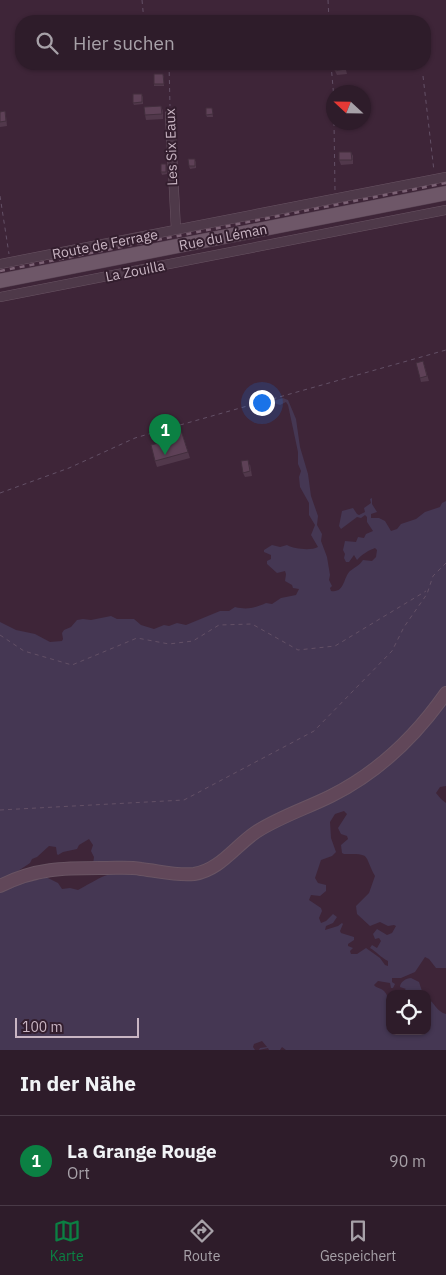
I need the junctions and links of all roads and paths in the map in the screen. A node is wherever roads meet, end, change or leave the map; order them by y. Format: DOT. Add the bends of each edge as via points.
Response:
graph roads {
  1 [pos="142,0"];
  2 [pos="328,0"];
  3 [pos="143,15"];
  4 [pos="329,15"];
  5 [pos="169,70"];
  6 [pos="332,70"];
  7 [pos="424,76"];
  8 [pos="333,85"];
  9 [pos="170,114"];
  10 [pos="334,130"];
  11 [pos="446,177"];
  12 [pos="435,179"];
  13 [pos="446,193"];
  14 [pos="0,196"];
  15 [pos="338,198"];
  16 [pos="446,210"];
  17 [pos="176,230"];
  18 [pos="10,262"];
  19 [pos="0,264"];
  20 [pos="0,281"];
  21 [pos="0,297"];
  22 [pos="446,350"];
  23 [pos="180,425"];
  24 [pos="171,428"];
  25 [pos="0,493"];
  26 [pos="446,563"];
  27 [pos="427,590"];
  28 [pos="0,635"];
  29 [pos="446,693"];
  30 [pos="0,810"];
  31 [pos="0,886"];
  1 -- 3 [label="path"];
  2 -- 4 [label="path"];
  5 -- 9 [label="path, Les Six Eaux"];
  6 -- 8 [label="path"];
  7 -- 12 [label="path"];
  9 -- 17 [label="street, Les Six Eaux"];
  10 -- 15 [label="path"];
  11 -- 12 [label="street, Route de Ferrage"];
  12 -- 15 [label="street, Route de Ferrage"];
  13 -- 20 [label="main road, Rue du Léman"];
  14 -- 18 [label="path"];
  15 -- 17 [label="street, Route de Ferrage"];
  16 -- 21 [label="street, La Zouilla"];
  17 -- 18 [label="street, Route de Ferrage"];
  18 -- 19 [label="street, Route de Ferrage"];
  22 -- 23 [label="path"];
  24 -- 25 [label="path" via="135,438 69,468"];
  26 -- 27 [label="path" via="433,576"];
  27 -- 28 [label="path" via="335,646 298,650 252,624 219,625 193,641 169,644 137,638 72,665 24,651"];
  27 -- 30 [label="path" via="392,651 314,731 184,800"];
  29 -- 31 [label="street" via="404,745 386,759 338,792 255,833 210,870 186,875 139,868 58,868 34,872"];
}
